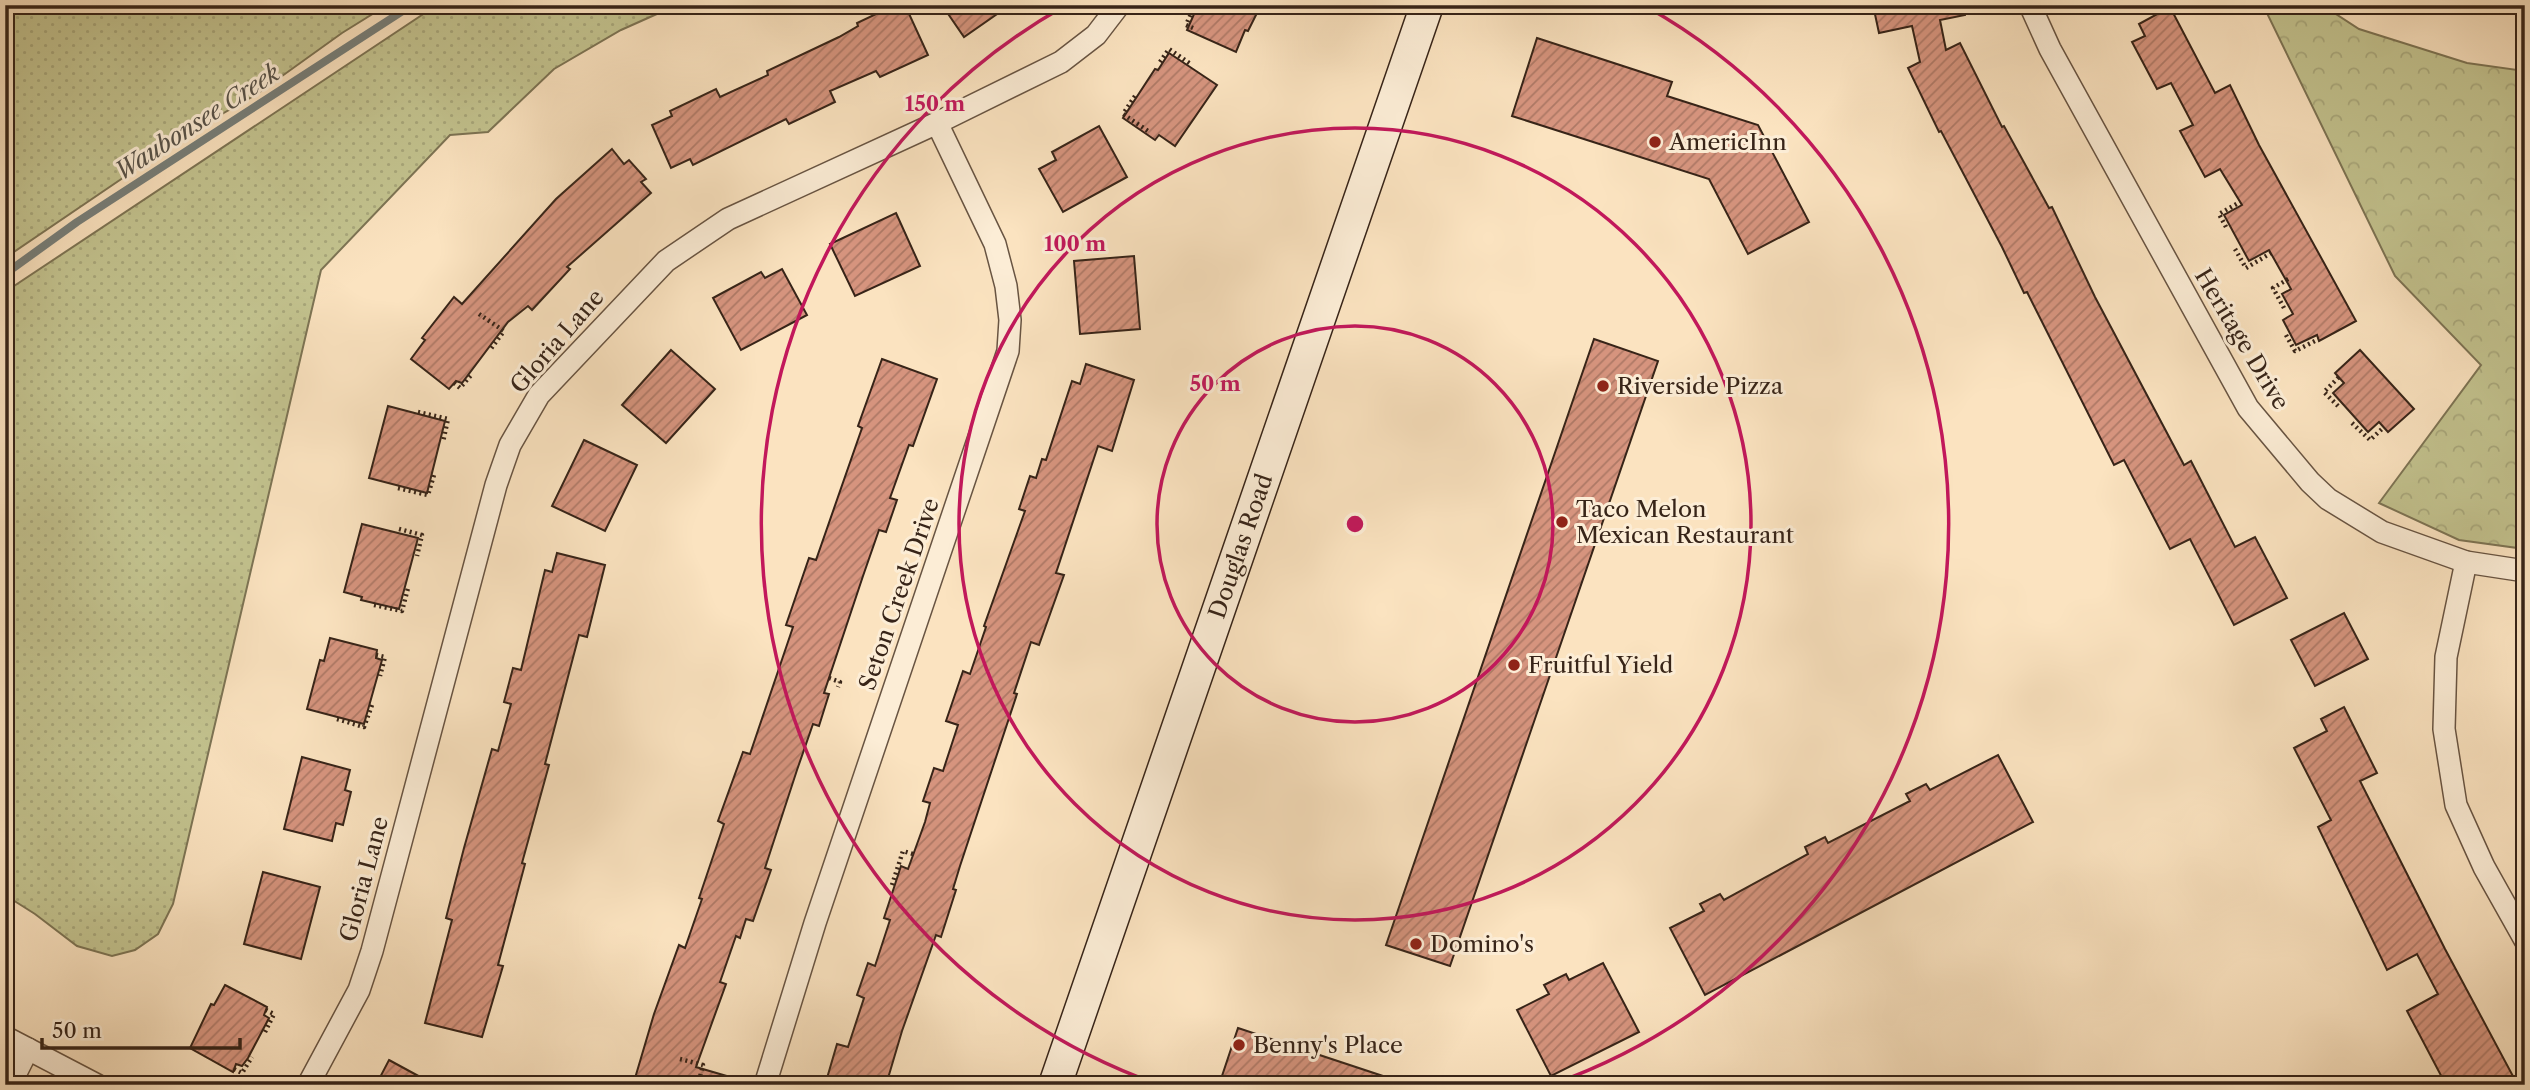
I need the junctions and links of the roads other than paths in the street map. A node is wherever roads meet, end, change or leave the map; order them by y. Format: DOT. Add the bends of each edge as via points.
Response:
graph roads {
  1 [pos="1119,5"];
  2 [pos="1427,5"];
  3 [pos="2030,5"];
  4 [pos="937,123"];
  5 [pos="2466,562"];
  6 [pos="2525,571"];
  7 [pos="2525,940"];
  8 [pos="5,1037"];
  9 [pos="28,1049"];
  10 [pos="10,1085"];
  11 [pos="97,1085"];
  12 [pos="308,1085"];
  13 [pos="765,1085"];
  14 [pos="1055,1085"];
  1 -- 4 [label="street, Gloria Lane" via="1096,35 1061,62"];
  2 -- 14 [label="street, Douglas Road"];
  3 -- 5 [label="street, Heritage Drive" via="2248,408 2328,499 2382,532"];
  4 -- 12 [label="street, Gloria Lane" via="728,219 666,261 540,395 510,444 496,485 359,990"];
  4 -- 13 [label="street, Seton Creek Drive" via="995,244 1007,297 1009,351 815,923"];
  5 -- 6 [label="street, Heritage Drive"];
  5 -- 7 [label="street" via="2446,656 2444,729 2456,805"];
  8 -- 9 [label="street"];
  9 -- 10 [label="street"];
  9 -- 11 [label="street"];
}
